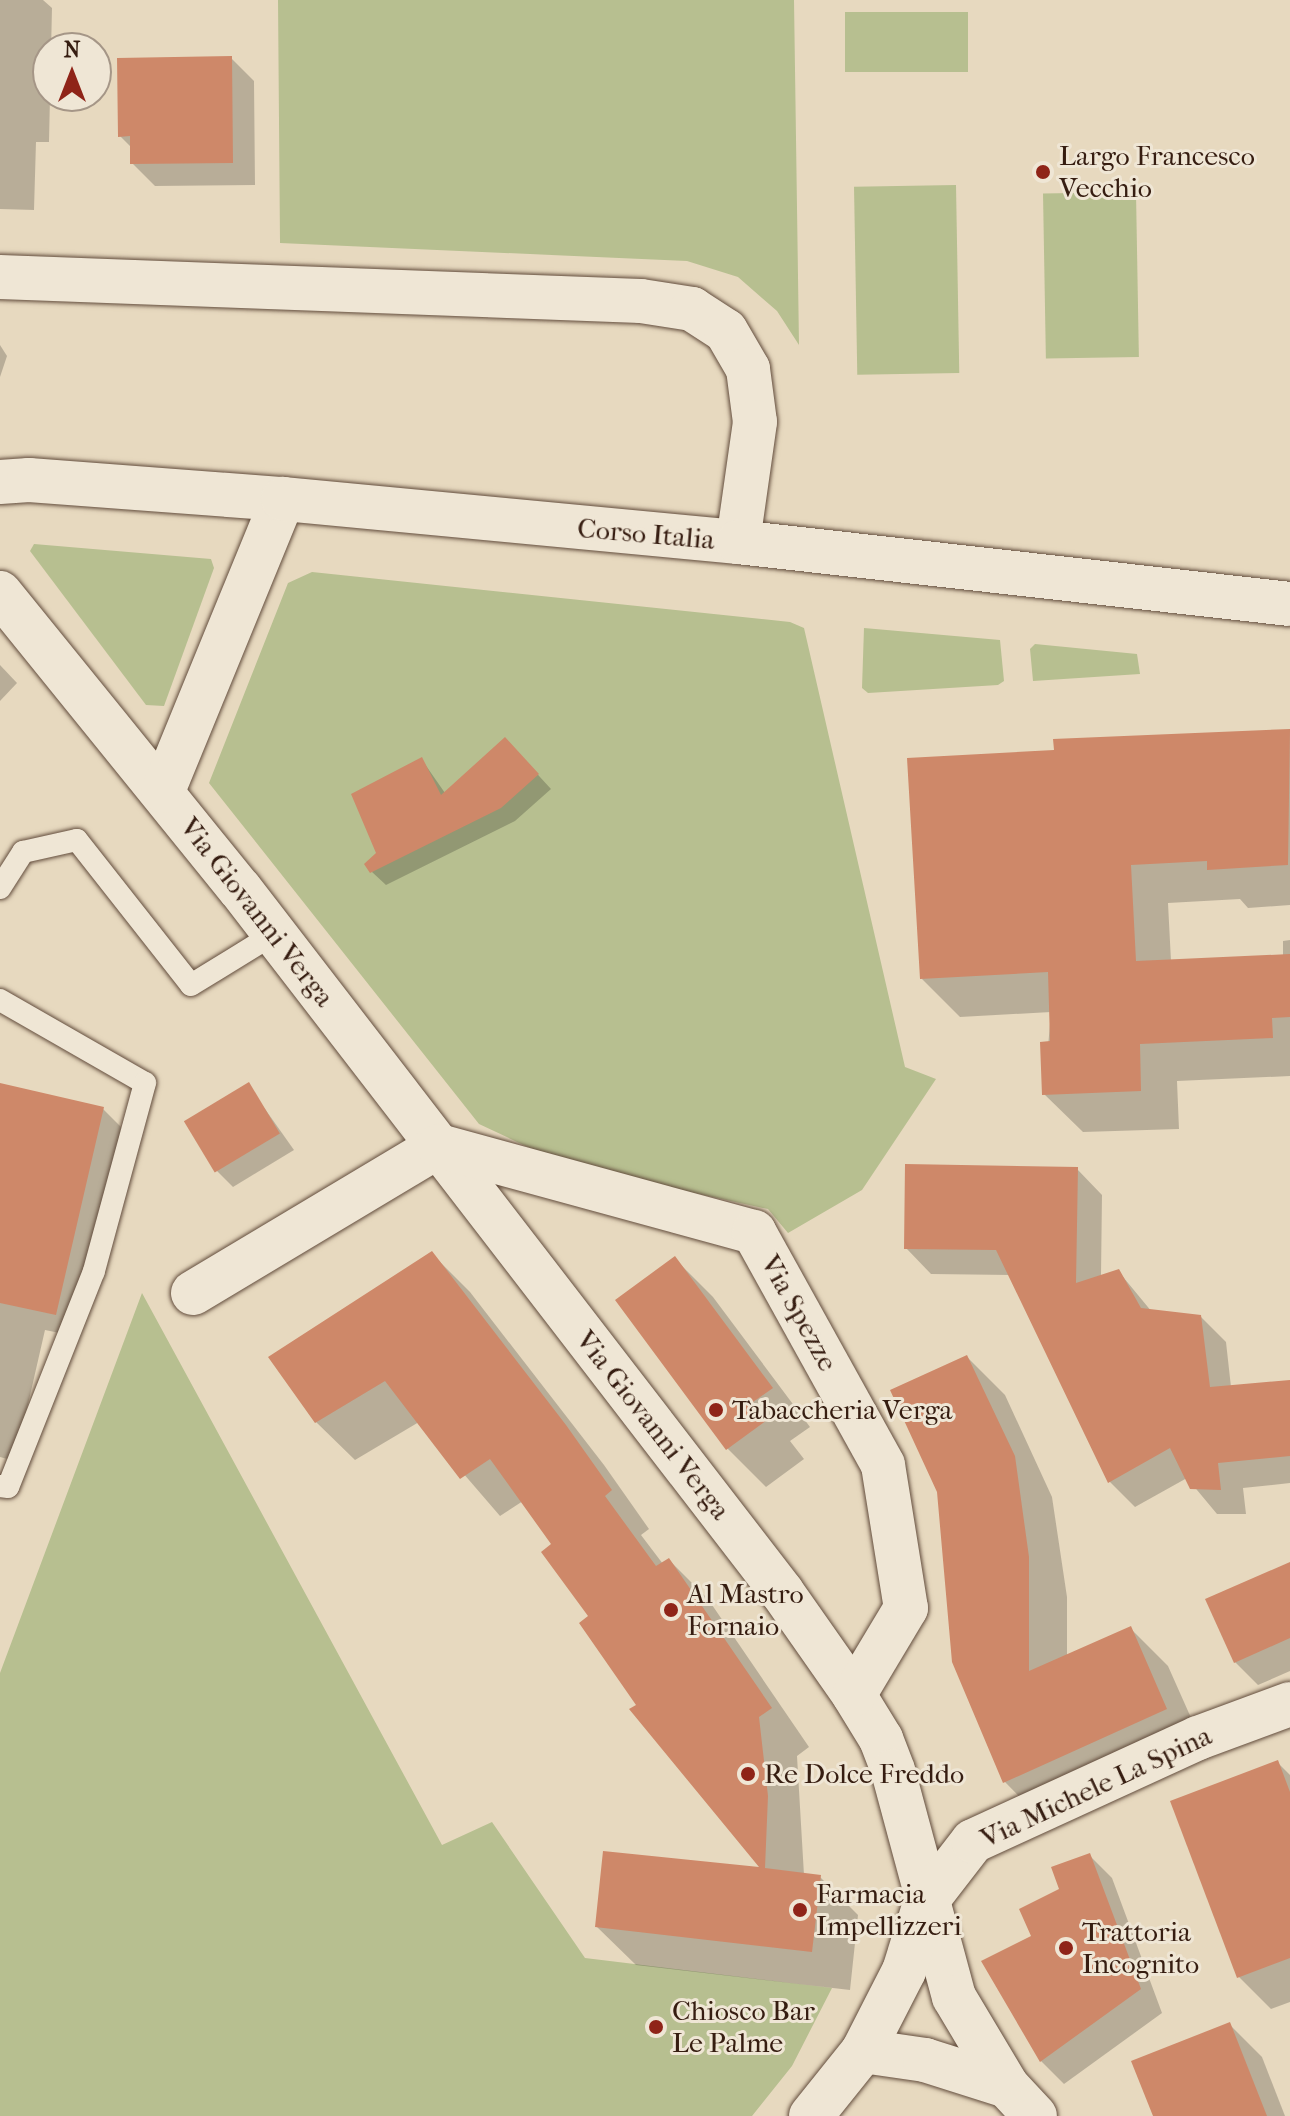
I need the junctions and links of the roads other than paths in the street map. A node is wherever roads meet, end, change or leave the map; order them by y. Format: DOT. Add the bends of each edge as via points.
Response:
graph roads {
  1 [pos="0,277"];
  2 [pos="0,482"];
  3 [pos="283,499"];
  4 [pos="738,542"];
  5 [pos="0,593"];
  6 [pos="1290,604"];
  7 [pos="163,791"];
  8 [pos="0,888"];
  9 [pos="274,934"];
  10 [pos="0,1000"];
  11 [pos="439,1146"];
  12 [pos="193,1293"];
  13 [pos="0,1486"];
  14 [pos="854,1695"];
  15 [pos="1290,1704"];
  16 [pos="925,1903"];
  17 [pos="863,2051"];
  18 [pos="1021,2101"];
  19 [pos="811,2116"];
  1 -- 4 [label="street" via="641,301 692,309 726,331 748,369 755,422"];
  2 -- 3 [label="street, Corso Italia"];
  3 -- 4 [label="street, Corso Italia"];
  3 -- 7 [label="street, Via Giovanni Verga"];
  4 -- 6 [label="street, Corso Italia"];
  5 -- 7 [label="street, Via Giovanni Verga"];
  7 -- 9 [label="street, Via Giovanni Verga"];
  8 -- 9 [label="lane" via="23,852 77,840 191,985"];
  9 -- 11 [label="street, Via Giovanni Verga"];
  10 -- 13 [label="lane" via="145,1083 94,1271 8,1487"];
  11 -- 12 [label="street"];
  11 -- 14 [label="street, Via Giovanni Verga" via="782,1592"];
  11 -- 14 [label="street, Via Spezze" via="754,1232 883,1465 906,1608"];
  14 -- 16 [label="street, Via Giovanni Verga" via="893,1771"];
  15 -- 16 [label="street, Via Michele La Spina" via="1198,1738 973,1841"];
  16 -- 17 [label="street" via="904,1971"];
  16 -- 18 [label="street, Via Giovanni Verga" via="954,1997"];
  17 -- 18 [label="street" via="925,2060"];
  17 -- 19 [label="street"];
}
